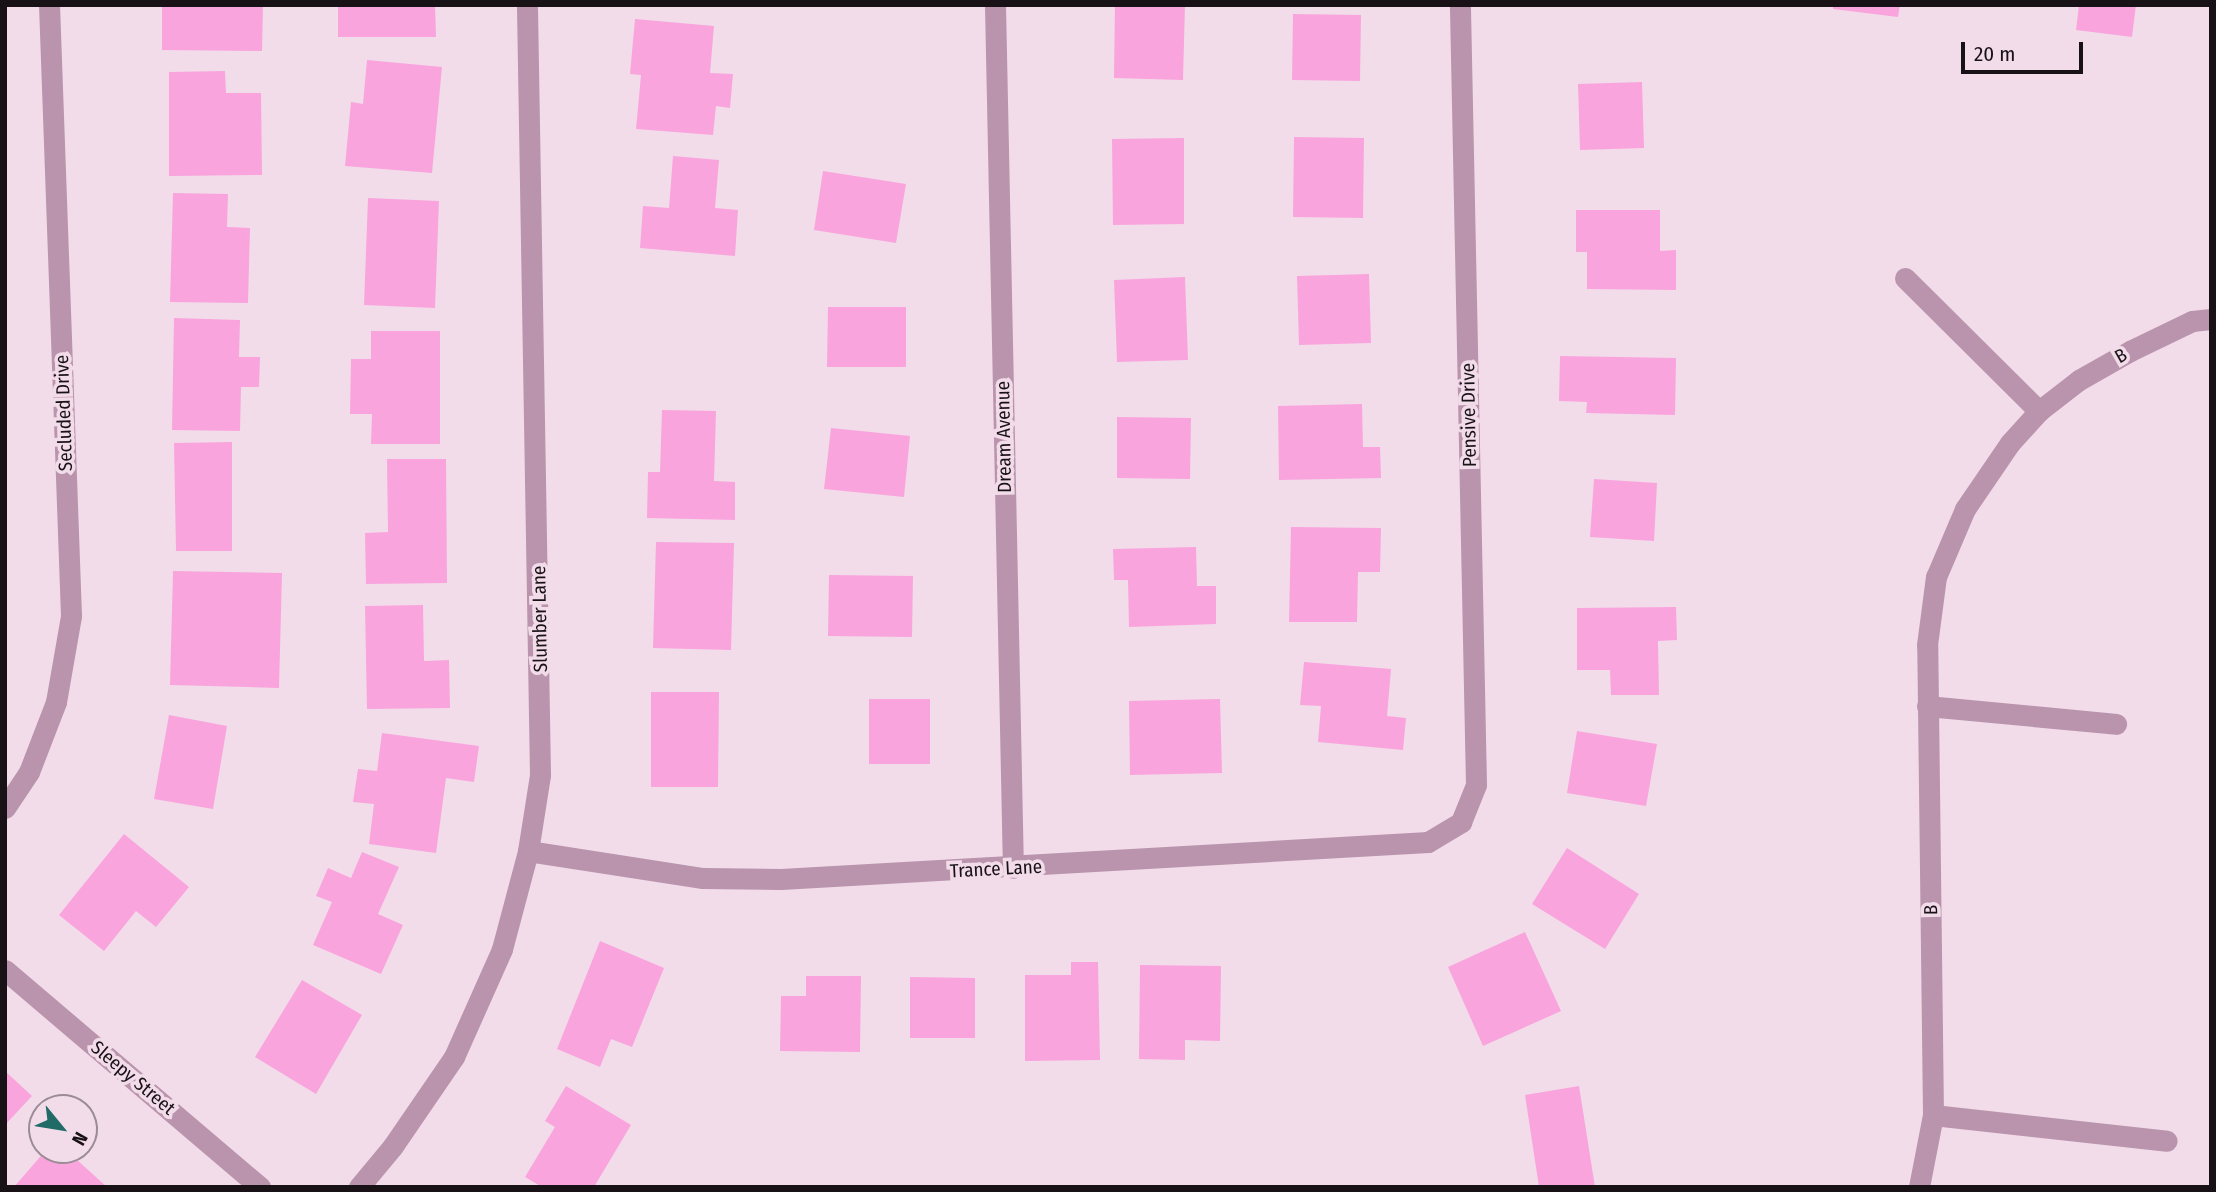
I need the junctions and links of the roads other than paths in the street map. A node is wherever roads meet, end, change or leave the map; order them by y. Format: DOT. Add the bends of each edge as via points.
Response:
graph roads {
  1 [pos="49,5"];
  2 [pos="527,5"];
  3 [pos="995,5"];
  4 [pos="1460,5"];
  5 [pos="1905,278"];
  6 [pos="2211,319"];
  7 [pos="2039,411"];
  8 [pos="1927,706"];
  9 [pos="2116,724"];
  10 [pos="5,808"];
  11 [pos="1461,822"];
  12 [pos="528,852"];
  13 [pos="1013,868"];
  14 [pos="5,970"];
  15 [pos="1933,1115"];
  16 [pos="2167,1141"];
  17 [pos="260,1187"];
  18 [pos="359,1187"];
  19 [pos="1919,1187"];
  1 -- 10 [label="street, Secluded Drive" via="71,615 56,702 29,772"];
  2 -- 12 [label="street, Slumber Lane" via="542,712 540,775"];
  3 -- 13 [label="street, Dream Avenue"];
  4 -- 11 [label="street, Pensive Drive" via="1476,785"];
  5 -- 7 [label="street"];
  6 -- 7 [label="street, B" via="2192,321 2130,351"];
  7 -- 8 [label="street, B" via="2010,443 1965,509 1936,576 1927,645"];
  8 -- 9 [label="street"];
  8 -- 15 [label="street, B"];
  11 -- 13 [label="street, Trance Lane" via="1428,842"];
  12 -- 13 [label="street, Trance Lane" via="704,878"];
  12 -- 18 [label="street, Slumber Lane" via="502,949 454,1056 394,1146"];
  14 -- 17 [label="street, Sleepy Street"];
  15 -- 16 [label="street"];
  15 -- 19 [label="street, B"];
}
